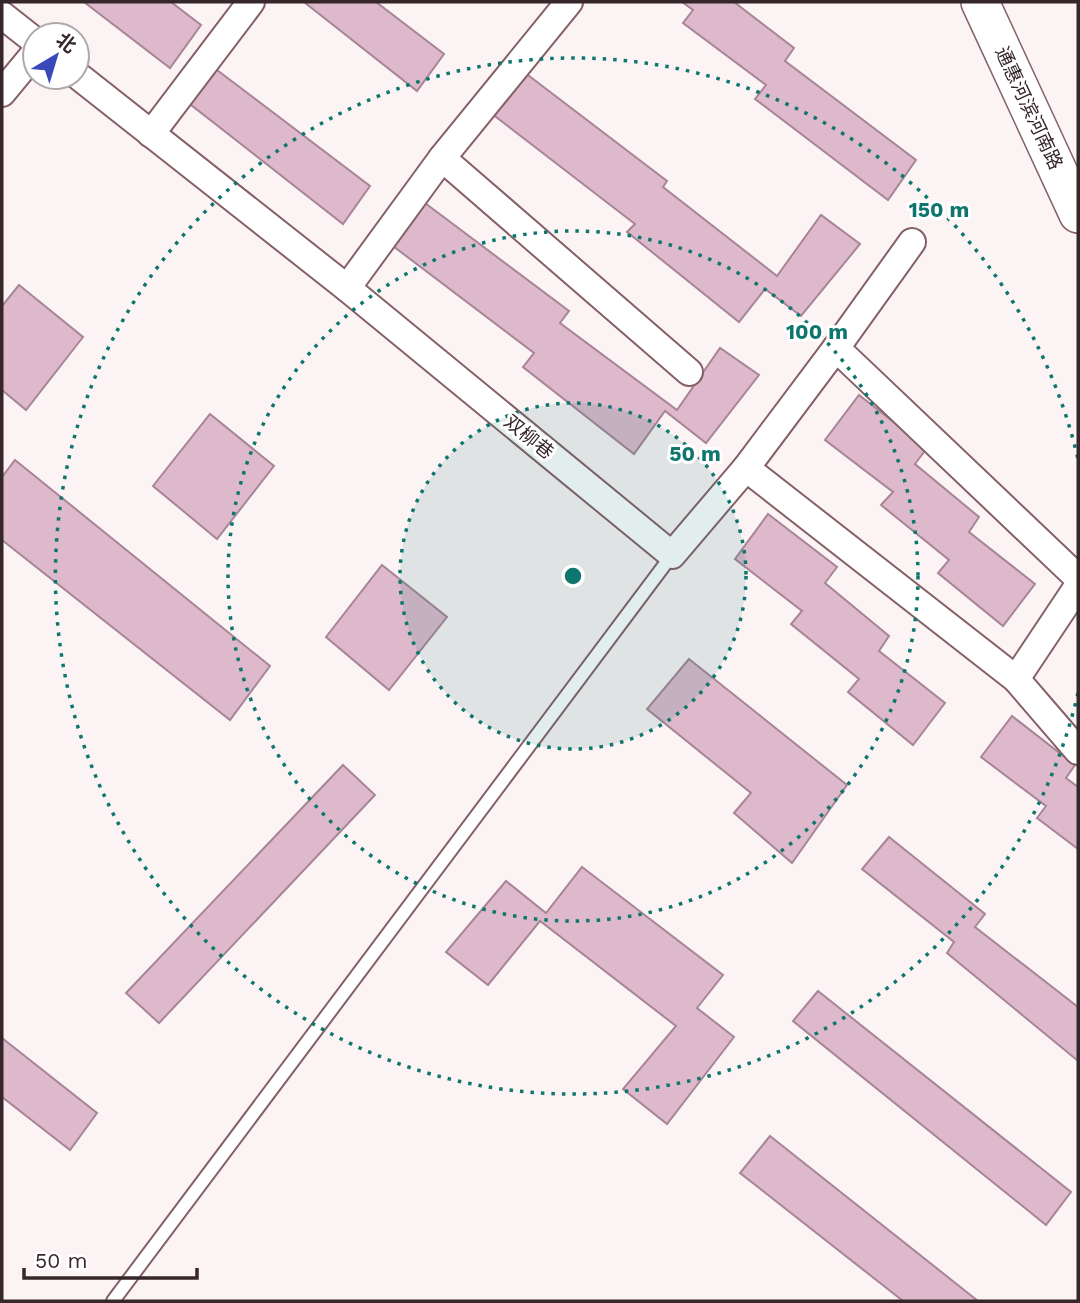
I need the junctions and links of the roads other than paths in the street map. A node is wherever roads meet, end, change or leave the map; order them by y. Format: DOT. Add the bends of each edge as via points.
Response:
graph roads {
  1 [pos="251,2"];
  2 [pos="569,2"];
  3 [pos="980,2"];
  4 [pos="2,15"];
  5 [pos="21,30"];
  6 [pos="21,70"];
  7 [pos="91,86"];
  8 [pos="2,93"];
  9 [pos="151,134"];
  10 [pos="442,158"];
  11 [pos="1078,214"];
  12 [pos="912,242"];
  13 [pos="347,288"];
  14 [pos="836,348"];
  15 [pos="689,372"];
  16 [pos="746,468"];
  17 [pos="672,555"];
  18 [pos="1078,578"];
  19 [pos="1078,586"];
  20 [pos="1016,679"];
  21 [pos="1078,751"];
  22 [pos="113,1301"];
  1 -- 9 [label="street"];
  2 -- 10 [label="street"];
  3 -- 11 [label="street, 通惠河滨河南路"];
  4 -- 5 [label="street"];
  6 -- 8 [label="street"];
  7 -- 9 [label="street, 双柳巷"];
  9 -- 13 [label="street, 双柳巷"];
  10 -- 13 [label="street"];
  10 -- 15 [label="street"];
  12 -- 14 [label="street"];
  13 -- 17 [label="street, 双柳巷"];
  14 -- 16 [label="street"];
  14 -- 18 [label="street"];
  16 -- 17 [label="street"];
  16 -- 20 [label="street"];
  17 -- 22 [label="lane"];
  19 -- 20 [label="street"];
  20 -- 21 [label="street"];
}
